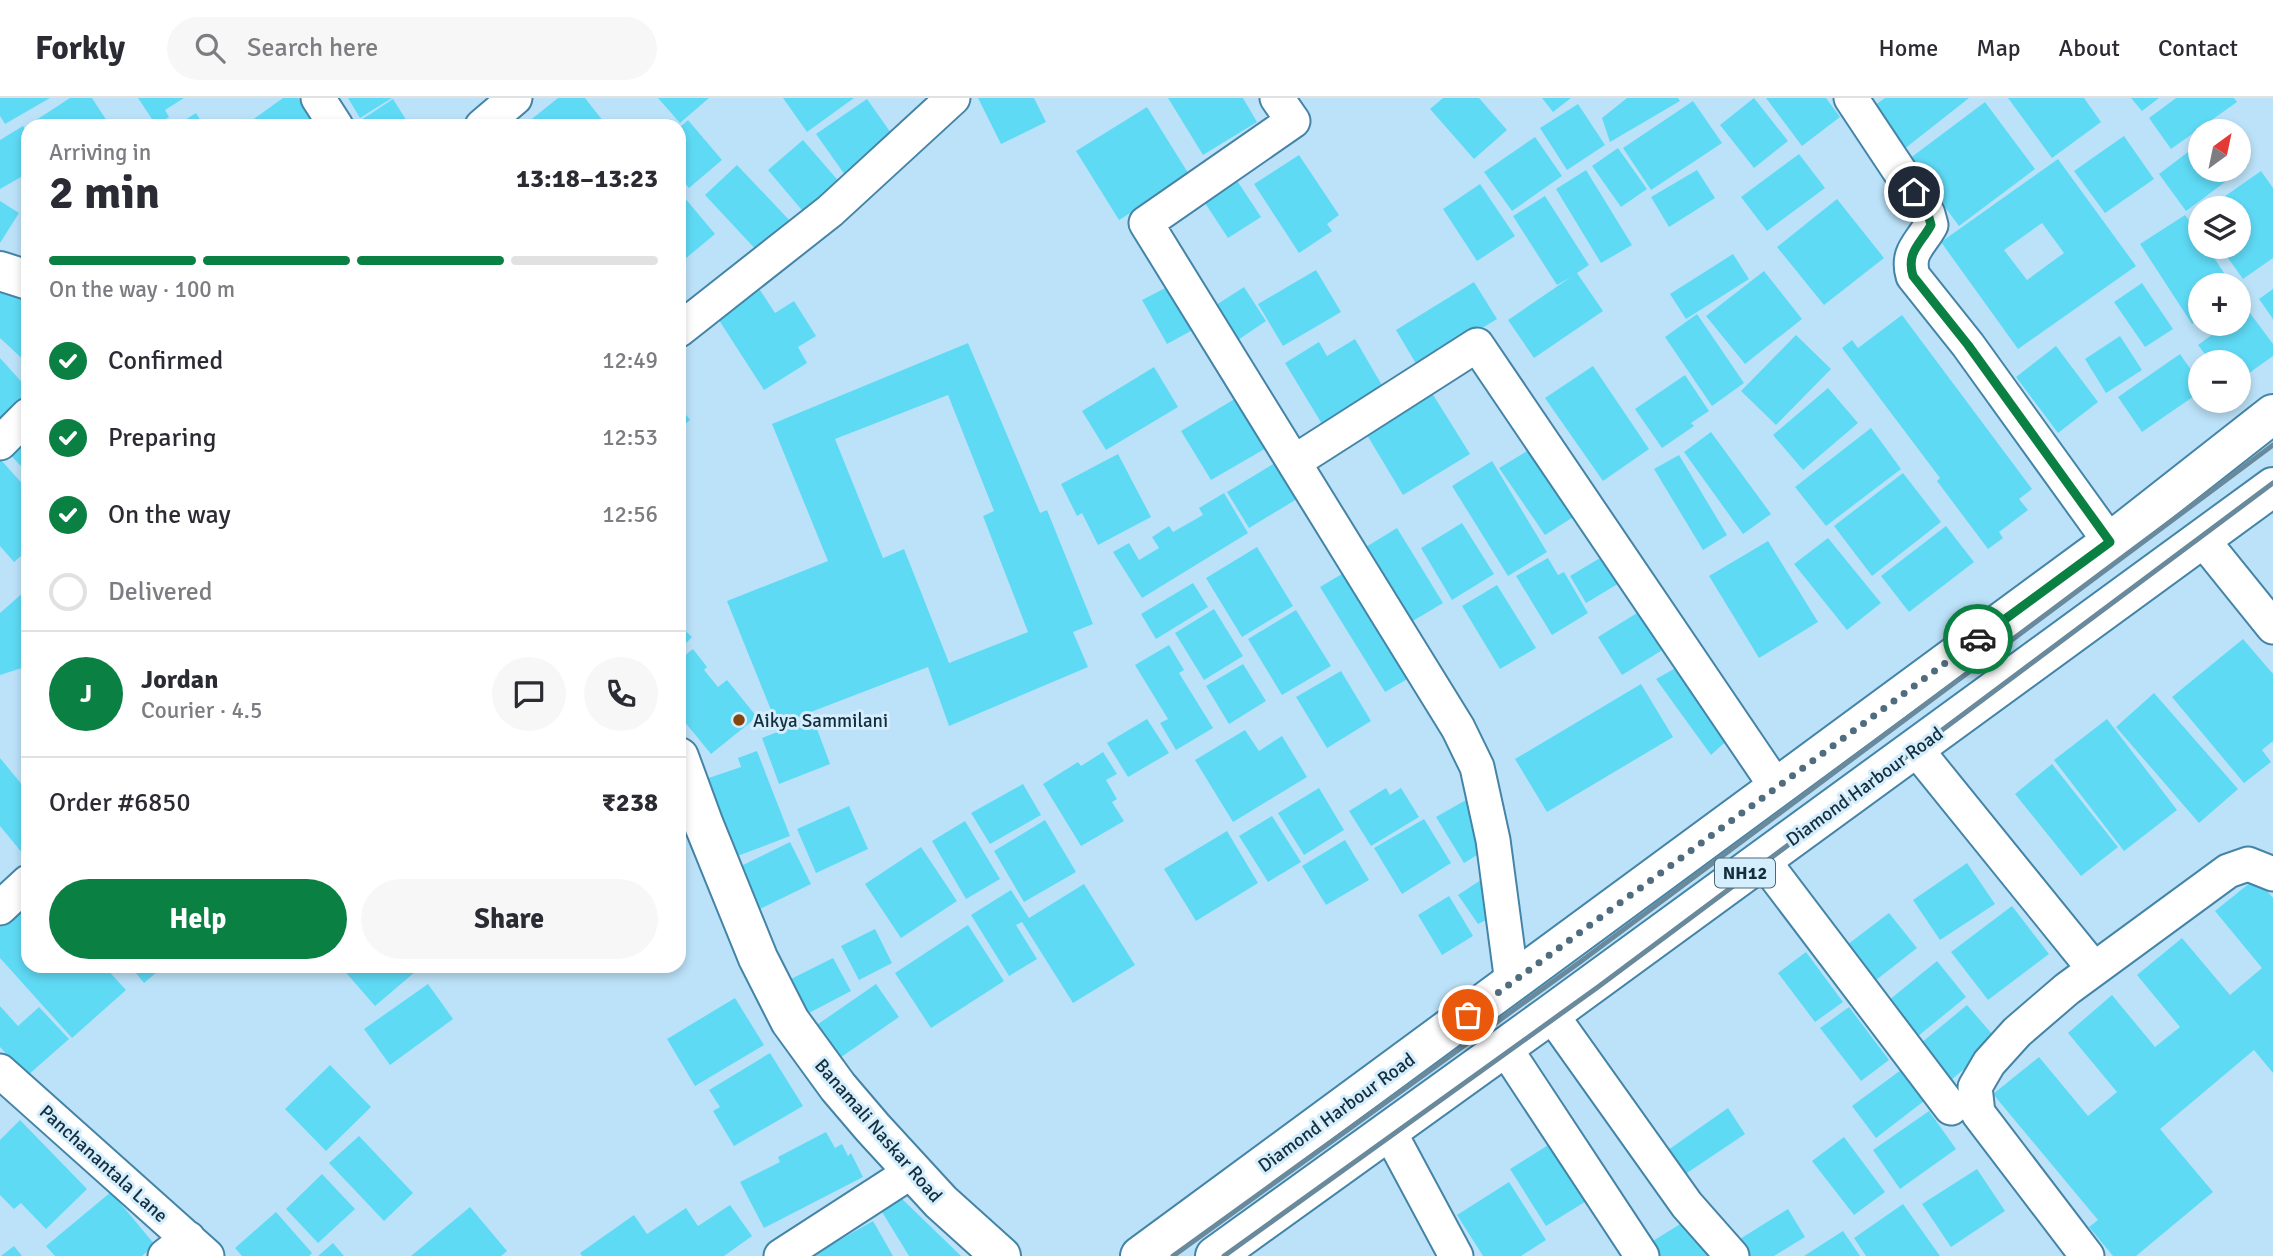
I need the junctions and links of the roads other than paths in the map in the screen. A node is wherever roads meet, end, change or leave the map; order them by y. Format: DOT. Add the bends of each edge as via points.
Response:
graph roads {
  1 [pos="318,98"];
  2 [pos="515,98"];
  3 [pos="953,98"];
  4 [pos="1276,98"];
  5 [pos="1851,98"];
  6 [pos="332,119"];
  7 [pos="490,119"];
  8 [pos="0,271"];
  9 [pos="21,278"];
  10 [pos="686,324"];
  11 [pos="2273,414"];
  12 [pos="21,422"];
  13 [pos="0,443"];
  14 [pos="1294,462"];
  15 [pos="2273,487"];
  16 [pos="2202,540"];
  17 [pos="2110,542"];
  18 [pos="2273,627"];
  19 [pos="1915,748"];
  20 [pos="686,776"];
  21 [pos="1777,788"];
  22 [pos="1763,860"];
  23 [pos="2273,874"];
  24 [pos="21,888"];
  25 [pos="0,908"];
  26 [pos="2094,969"];
  27 [pos="1511,983"];
  28 [pos="1551,1014"];
  29 [pos="1504,1048"];
  30 [pos="0,1071"];
  31 [pos="1951,1108"];
  32 [pos="1389,1131"];
  33 [pos="914,1170"];
  34 [pos="187,1250"];
  35 [pos="781,1256"];
  36 [pos="1001,1256"];
  37 [pos="1140,1256"];
  38 [pos="1215,1256"];
  39 [pos="1457,1256"];
  40 [pos="1642,1256"];
  41 [pos="1732,1256"];
  42 [pos="2087,1256"];
  1 -- 6 [label="street"];
  2 -- 7 [label="street"];
  3 -- 10 [label="street" via="830,211"];
  4 -- 14 [label="street" via="1293,121 1146,223"];
  5 -- 17 [label="street" via="1928,214 1931,225 1909,263 1913,276"];
  8 -- 9 [label="main road"];
  11 -- 17 [label="main road, Diamond Harbour Road / NH12"];
  12 -- 13 [label="street"];
  14 -- 21 [label="street" via="1477,345"];
  14 -- 27 [label="street" via="1458,728 1477,767 1493,840"];
  15 -- 16 [label="main road, Diamond Harbour Road / NH12"];
  16 -- 18 [label="street"];
  16 -- 19 [label="main road, Diamond Harbour Road / NH12"];
  17 -- 21 [label="main road, Diamond Harbour Road / NH12"];
  19 -- 22 [label="main road, Diamond Harbour Road / NH12"];
  19 -- 26 [label="street"];
  20 -- 33 [label="main road, Banamali Naskar Road" via="753,946 790,1021 838,1087"];
  21 -- 27 [label="main road, Diamond Harbour Road / NH12"];
  22 -- 28 [label="main road, Diamond Harbour Road / NH12"];
  22 -- 31 [label="street"];
  23 -- 26 [label="street" via="2248,864 2228,871"];
  24 -- 25 [label="street"];
  26 -- 42 [label="street" via="2017,1032 1975,1087 1978,1113"];
  27 -- 37 [label="main road, Diamond Harbour Road / NH12"];
  28 -- 29 [label="main road, Diamond Harbour Road / NH12"];
  28 -- 41 [label="street" via="1687,1205"];
  29 -- 32 [label="main road, Diamond Harbour Road / NH12"];
  29 -- 40 [label="street"];
  30 -- 34 [label="street, Panchanantala Lane"];
  32 -- 38 [label="main road, Diamond Harbour Road / NH12"];
  32 -- 39 [label="street"];
  33 -- 35 [label="street"];
  33 -- 36 [label="main road, Banamali Naskar Road"];
}
